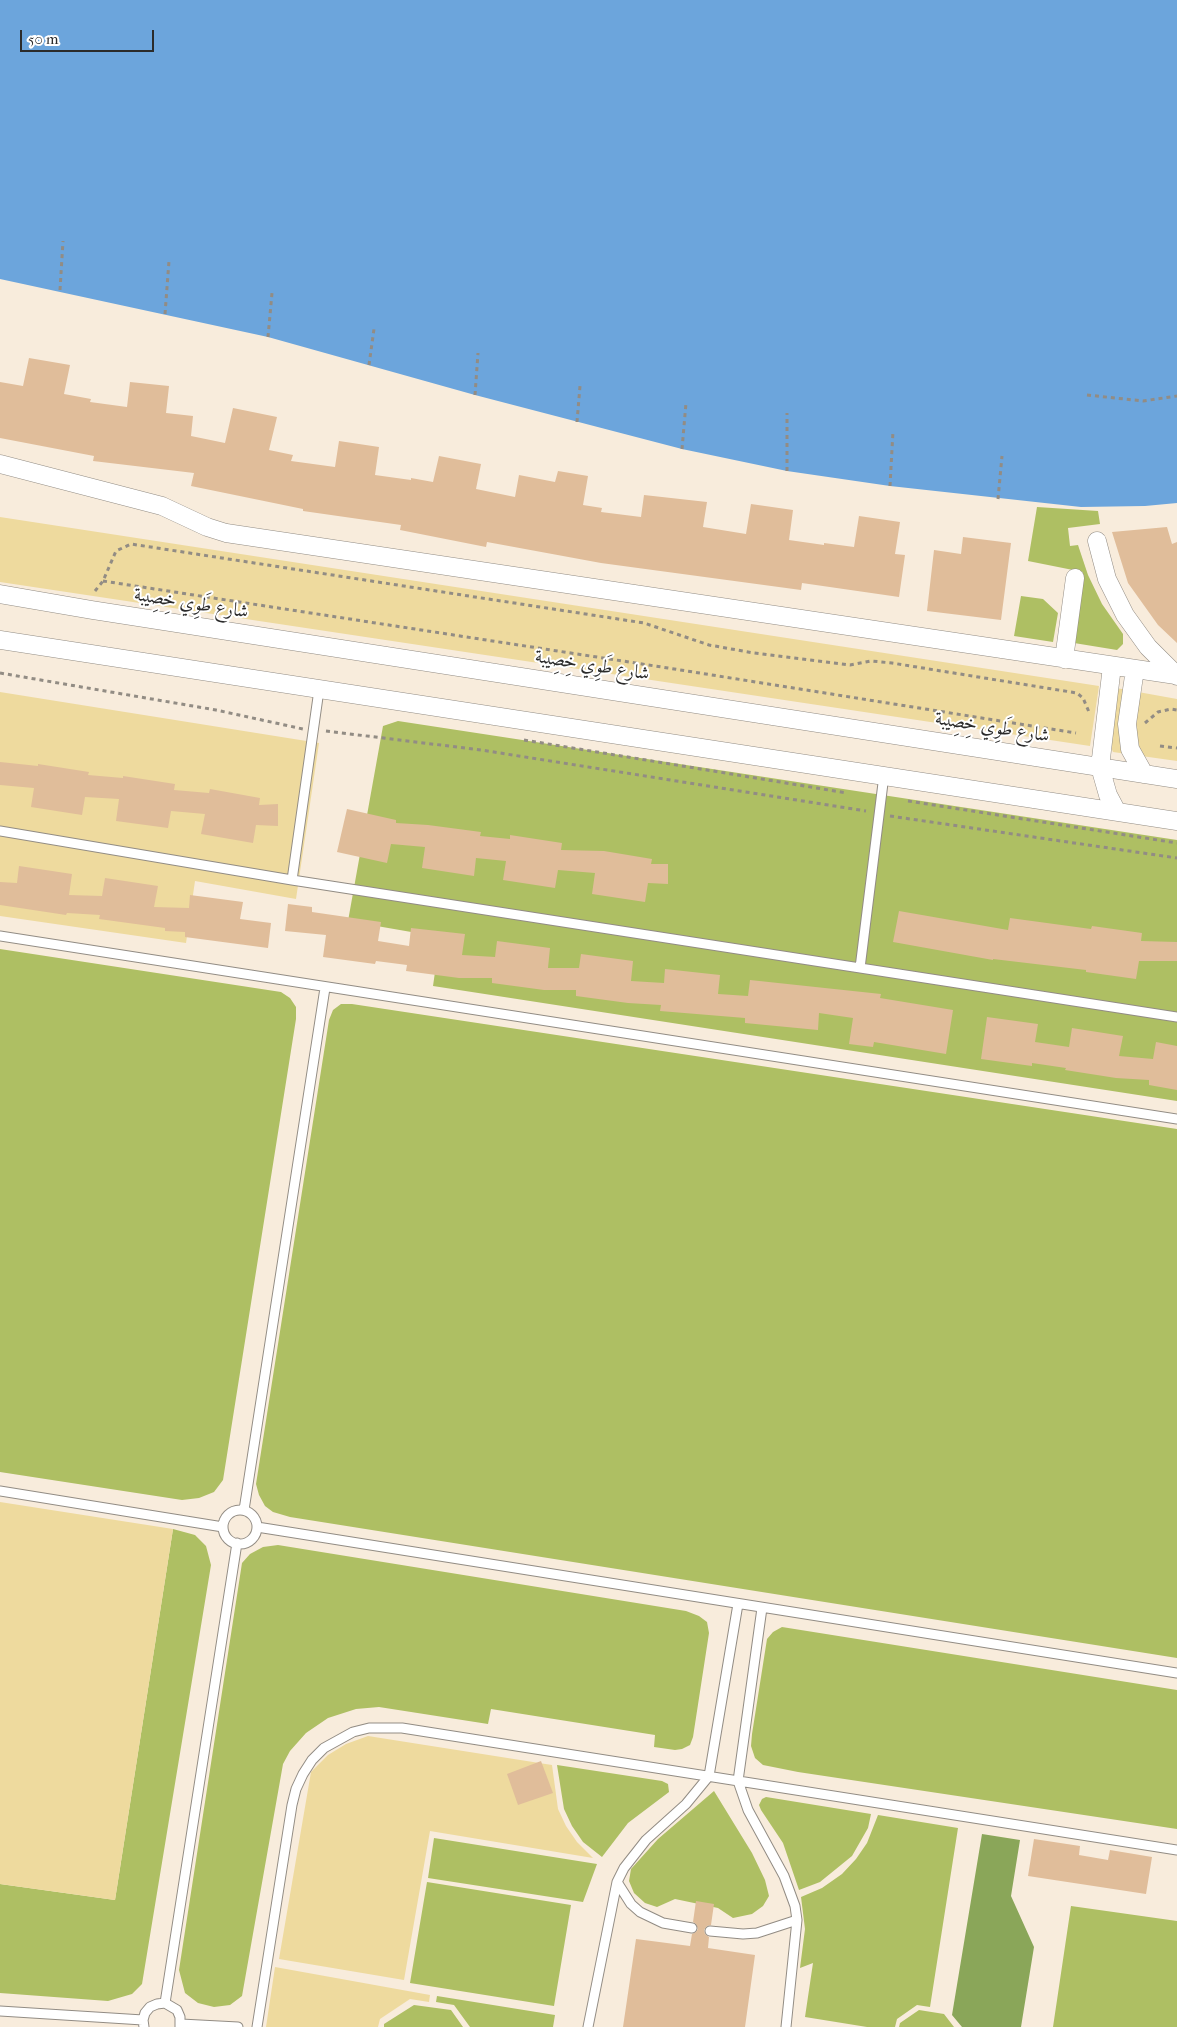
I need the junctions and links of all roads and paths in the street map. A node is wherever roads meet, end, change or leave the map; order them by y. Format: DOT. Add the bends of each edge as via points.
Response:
graph roads {
  1 [pos="63,241"];
  2 [pos="169,262"];
  3 [pos="60,290"];
  4 [pos="272,294"];
  5 [pos="165,314"];
  6 [pos="374,329"];
  7 [pos="268,337"];
  8 [pos="478,353"];
  9 [pos="369,365"];
  10 [pos="580,386"];
  11 [pos="475,395"];
  12 [pos="1087,395"];
  13 [pos="1177,396"];
  14 [pos="686,403"];
  15 [pos="787,413"];
  16 [pos="577,422"];
  17 [pos="893,431"];
  18 [pos="682,450"];
  19 [pos="1002,456"];
  20 [pos="0,464"];
  21 [pos="786,471"];
  22 [pos="890,486"];
  23 [pos="998,499"];
  24 [pos="1097,541"];
  25 [pos="1075,578"];
  26 [pos="103,581"];
  27 [pos="95,591"];
  28 [pos="0,594"];
  29 [pos="0,640"];
  30 [pos="1064,659"];
  31 [pos="1112,666"];
  32 [pos="1135,669"];
  33 [pos="0,672"];
  34 [pos="1177,675"];
  35 [pos="319,690"];
  36 [pos="1177,710"];
  37 [pos="1106,720"];
  38 [pos="1127,724"];
  39 [pos="303,729"];
  40 [pos="326,731"];
  41 [pos="1076,733"];
  42 [pos="518,739"];
  43 [pos="1160,746"];
  44 [pos="1177,748"];
  45 [pos="1100,767"];
  46 [pos="1144,774"];
  47 [pos="884,776"];
  48 [pos="1177,779"];
  49 [pos="847,793"];
  50 [pos="908,802"];
  51 [pos="866,811"];
  52 [pos="1117,812"];
  53 [pos="887,815"];
  54 [pos="1177,822"];
  55 [pos="0,831"];
  56 [pos="1177,843"];
  57 [pos="1177,858"];
  58 [pos="292,880"];
  59 [pos="0,936"];
  60 [pos="860,968"];
  61 [pos="325,988"];
  62 [pos="1177,1017"];
  63 [pos="1177,1119"];
  64 [pos="0,1490"];
  65 [pos="244,1510"];
  66 [pos="223,1527"];
  67 [pos="257,1527"];
  68 [pos="237,1543"];
  69 [pos="738,1604"];
  70 [pos="762,1608"];
  71 [pos="1177,1673"];
  72 [pos="709,1776"];
  73 [pos="738,1781"];
  74 [pos="1177,1850"];
  75 [pos="617,1882"];
  76 [pos="797,1920"];
  77 [pos="692,1928"];
  78 [pos="710,1931"];
  79 [pos="165,2003"];
  80 [pos="0,2011"];
  81 [pos="143,2024"];
  82 [pos="180,2025"];
  83 [pos="238,2027"];
  84 [pos="257,2027"];
  85 [pos="588,2027"];
  86 [pos="786,2027"];
  1 -- 3 [label="path"];
  2 -- 5 [label="path"];
  4 -- 7 [label="path"];
  6 -- 9 [label="path"];
  8 -- 11 [label="path"];
  10 -- 16 [label="path"];
  12 -- 13 [label="path" via="1143,401"];
  14 -- 18 [label="path"];
  15 -- 21 [label="path"];
  17 -- 22 [label="path"];
  19 -- 23 [label="path"];
  20 -- 30 [label="street" via="154,503 226,533"];
  24 -- 34 [label="street" via="1107,580 1124,615 1148,647"];
  25 -- 30 [label="street"];
  26 -- 27 [label="path"];
  26 -- 37 [label="path" via="116,552 131,544 644,623 709,645 754,653 850,665 892,663 1076,693 1083,698 1088,712"];
  26 -- 41 [label="path"];
  28 -- 45 [label="street, شارع طَوِي خِصِيبة"];
  29 -- 35 [label="street"];
  30 -- 31 [label="street"];
  31 -- 32 [label="street"];
  31 -- 37 [label="street"];
  32 -- 34 [label="street"];
  32 -- 38 [label="street"];
  33 -- 39 [label="path" via="216,710"];
  35 -- 47 [label="street"];
  35 -- 58 [label="lane"];
  36 -- 38 [label="path" via="1158,712 1143,724"];
  37 -- 45 [label="street"];
  38 -- 46 [label="street" via="1130,749"];
  40 -- 51 [label="path" via="481,750"];
  42 -- 49 [label="path"];
  43 -- 44 [label="path"];
  45 -- 46 [label="street, شارع طَوِي خِصِيبة"];
  45 -- 52 [label="street"];
  46 -- 48 [label="street, شارع طَوِي خِصِيبة"];
  47 -- 52 [label="street"];
  47 -- 60 [label="lane"];
  50 -- 56 [label="path"];
  52 -- 54 [label="street"];
  53 -- 57 [label="path"];
  55 -- 58 [label="lane"];
  58 -- 60 [label="lane"];
  59 -- 61 [label="lane"];
  60 -- 62 [label="lane"];
  61 -- 63 [label="lane"];
  61 -- 65 [label="lane"];
  64 -- 66 [label="lane"];
  65 -- 66 [label="lane" via="227,1515"];
  65 -- 67 [label="lane" via="254,1516"];
  66 -- 68 [label="lane" via="227,1538"];
  67 -- 68 [label="lane" via="248,1542"];
  67 -- 69 [label="lane"];
  68 -- 79 [label="lane"];
  69 -- 70 [label="lane"];
  69 -- 72 [label="lane"];
  70 -- 71 [label="lane"];
  70 -- 73 [label="lane"];
  72 -- 73 [label="lane"];
  72 -- 75 [label="lane" via="686,1804 640,1847"];
  72 -- 84 [label="lane" via="402,1728 369,1728 338,1739 312,1760 296,1789"];
  73 -- 74 [label="lane"];
  73 -- 76 [label="lane" via="748,1810 784,1876"];
  75 -- 77 [label="lane" via="640,1912 663,1923"];
  75 -- 85 [label="lane"];
  76 -- 78 [label="lane" via="757,1933"];
  76 -- 86 [label="lane"];
  79 -- 81 [label="lane" via="150,2007"];
  79 -- 82 [label="lane" via="177,2010"];
  80 -- 81 [label="lane"];
  82 -- 83 [label="lane"];
}
